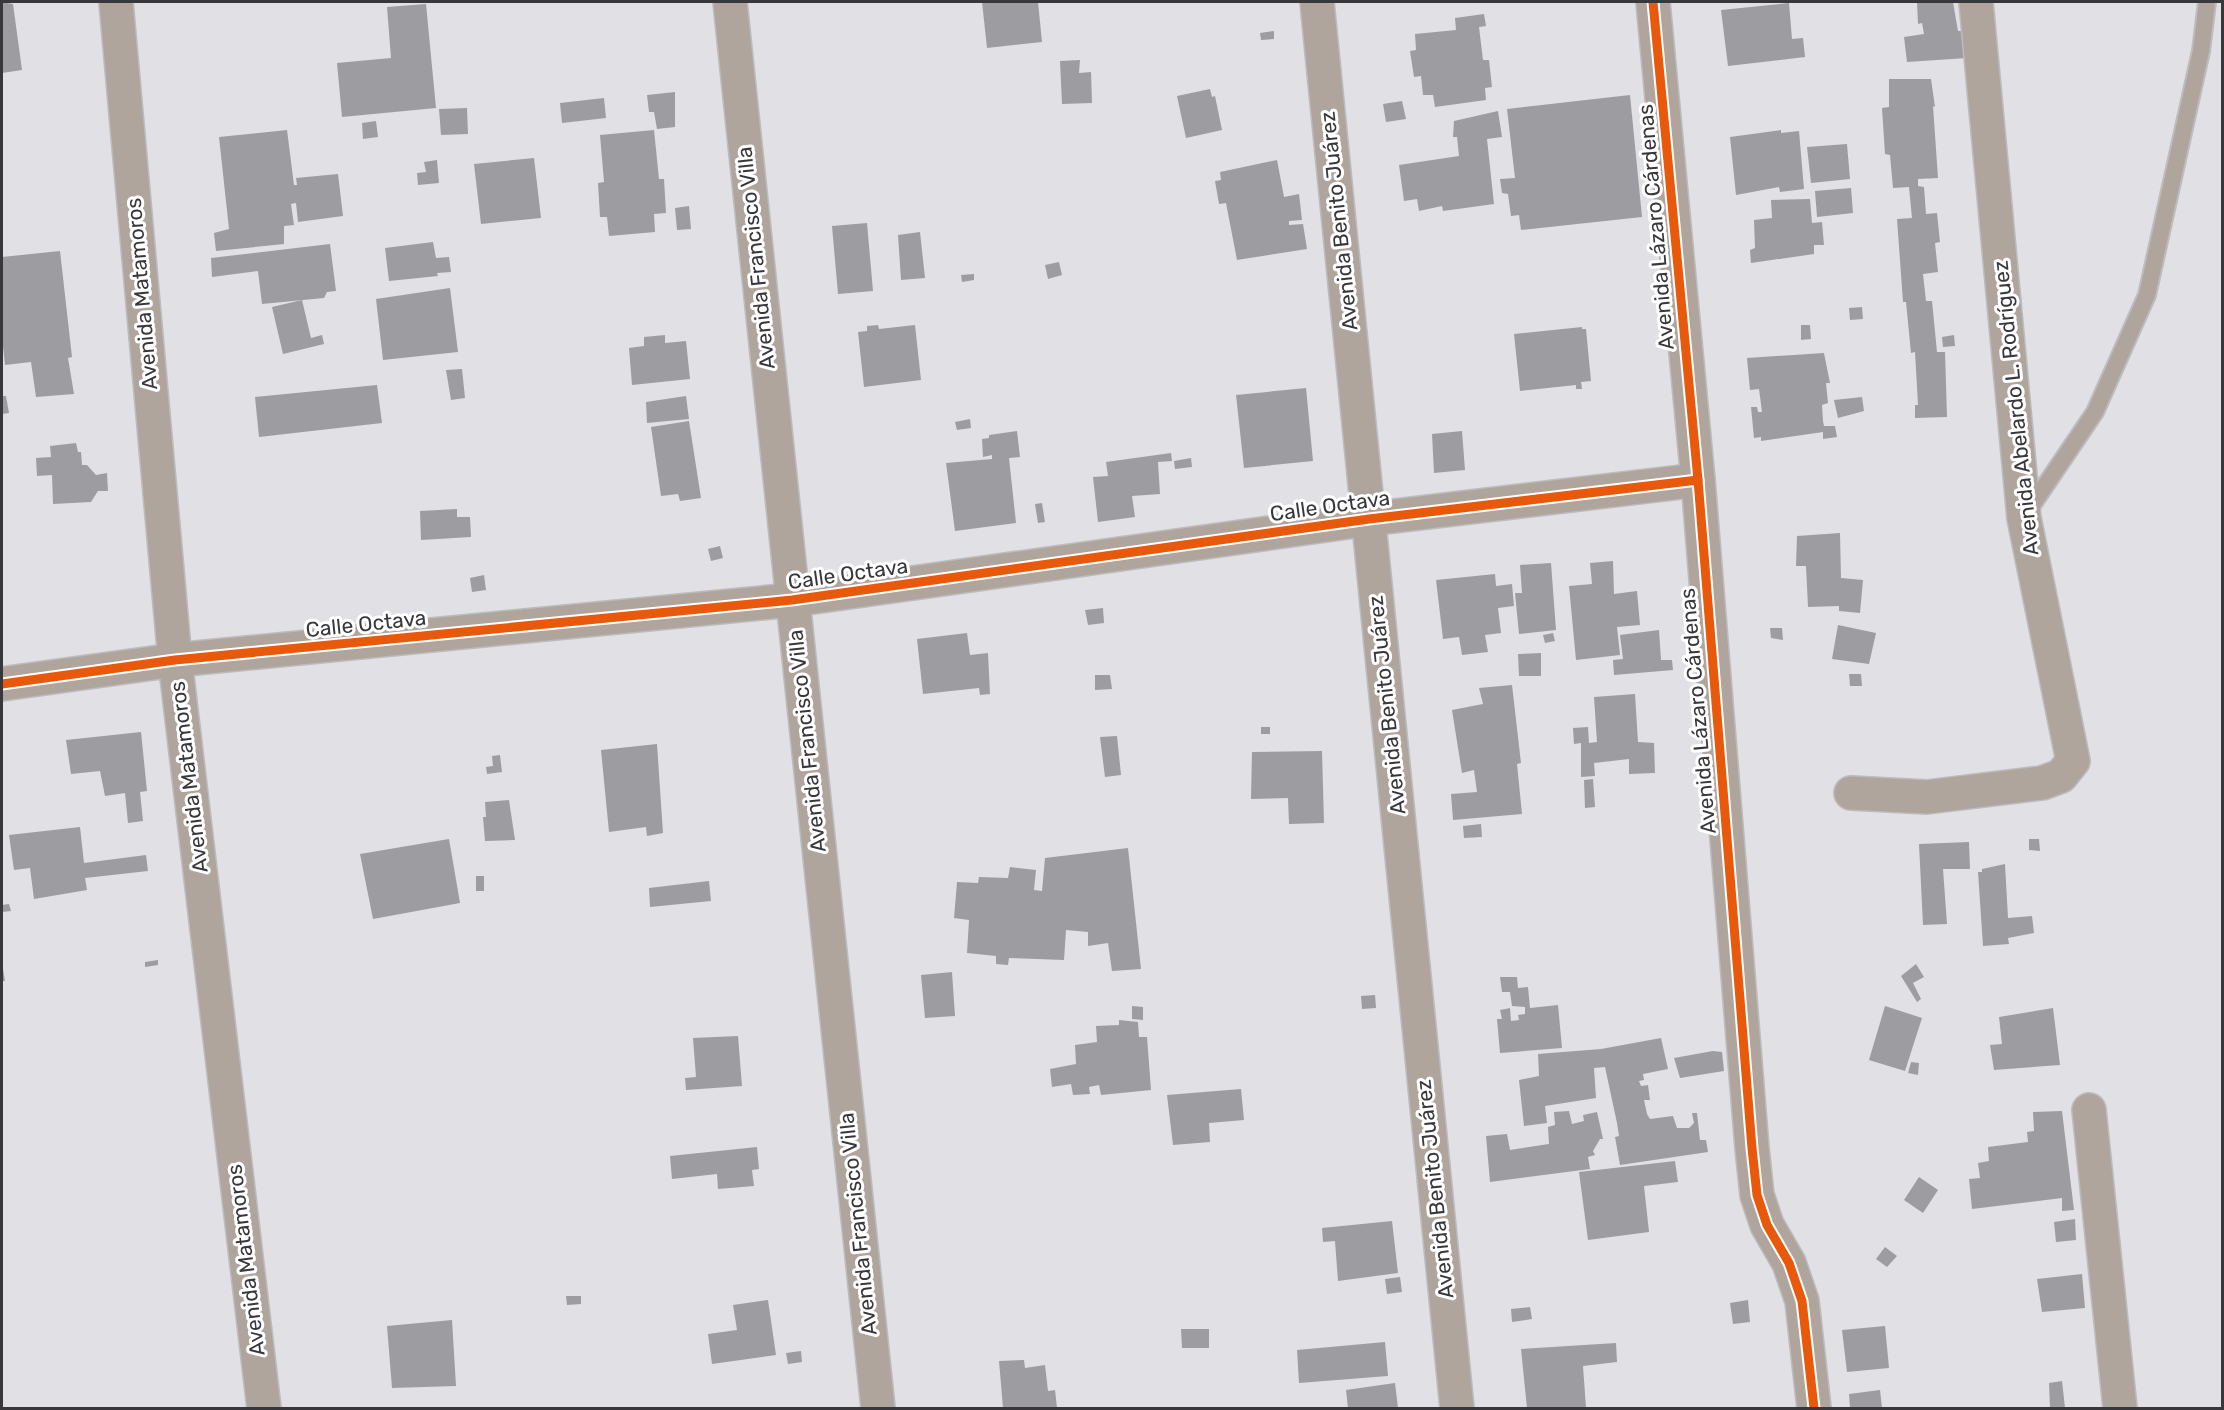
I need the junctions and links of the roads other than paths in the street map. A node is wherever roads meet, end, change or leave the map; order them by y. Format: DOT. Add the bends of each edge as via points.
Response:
graph roads {
  1 [pos="116,2"];
  2 [pos="730,2"];
  3 [pos="1317,2"];
  4 [pos="1653,2"];
  5 [pos="1976,2"];
  6 [pos="2207,2"];
  7 [pos="1698,480"];
  8 [pos="2024,518"];
  9 [pos="1369,519"];
  10 [pos="792,600"];
  11 [pos="175,660"];
  12 [pos="2,684"];
  13 [pos="1851,793"];
  14 [pos="2089,1110"];
  15 [pos="264,1408"];
  16 [pos="878,1408"];
  17 [pos="1457,1408"];
  18 [pos="1814,1408"];
  19 [pos="2120,1408"];
  1 -- 11 [label="street, Avenida Matamoros"];
  2 -- 10 [label="street, Avenida Francisco Villa"];
  3 -- 9 [label="street, Avenida Benito Juárez"];
  4 -- 7 [label="street, Avenida Lázaro Cárdenas"];
  5 -- 8 [label="street, Avenida Abelardo L. Rodríguez"];
  6 -- 8 [label="lane" via="2201,51 2147,295 2095,412"];
  7 -- 9 [label="street, Calle Octava"];
  7 -- 18 [label="street, Avenida Lázaro Cárdenas" via="1756,1183 1767,1225 1789,1263 1802,1301"];
  8 -- 13 [label="street, Avenida Abelardo L. Rodríguez" via="2073,761 2061,776 2042,783 1927,797"];
  9 -- 10 [label="street, Calle Octava"];
  9 -- 17 [label="street, Avenida Benito Juárez"];
  10 -- 11 [label="street, Calle Octava"];
  10 -- 16 [label="street, Avenida Francisco Villa"];
  11 -- 12 [label="street, Calle Octava"];
  11 -- 15 [label="street, Avenida Matamoros"];
  14 -- 19 [label="street"];
}
